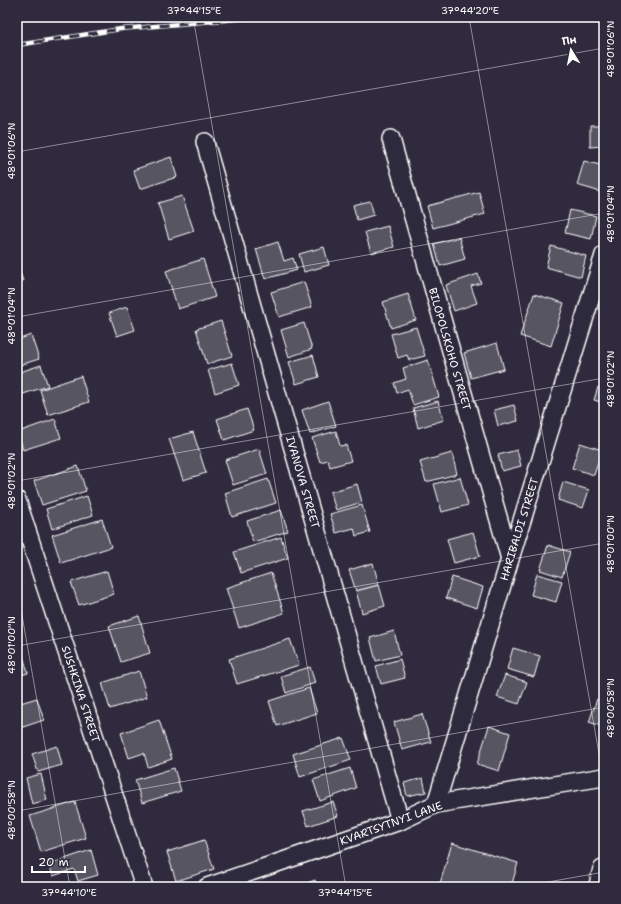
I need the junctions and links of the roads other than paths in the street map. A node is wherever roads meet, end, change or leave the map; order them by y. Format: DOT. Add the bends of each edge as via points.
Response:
graph roads {
  1 [pos="391,139"];
  2 [pos="205,142"];
  3 [pos="604,255"];
  4 [pos="17,500"];
  5 [pos="510,559"];
  6 [pos="604,777"];
  7 [pos="436,804"];
  8 [pos="400,821"];
  9 [pos="604,871"];
  10 [pos="144,887"];
  11 [pos="207,887"];
  12 [pos="600,887"];
  1 -- 5 [label="street, BILOPOLSKOHO STREET"];
  2 -- 8 [label="street, IVANOVA STREET"];
  3 -- 5 [label="street, HARIBALDI STREET"];
  4 -- 10 [label="street, SUSHKINA STREET"];
  5 -- 7 [label="street, HARIBALDI STREET"];
  6 -- 7 [label="street, KVARTSYTNYI LANE"];
  7 -- 8 [label="street, KVARTSYTNYI LANE"];
  8 -- 11 [label="street, KVARTSYTNYI LANE"];
  9 -- 12 [label="main road"];
}
